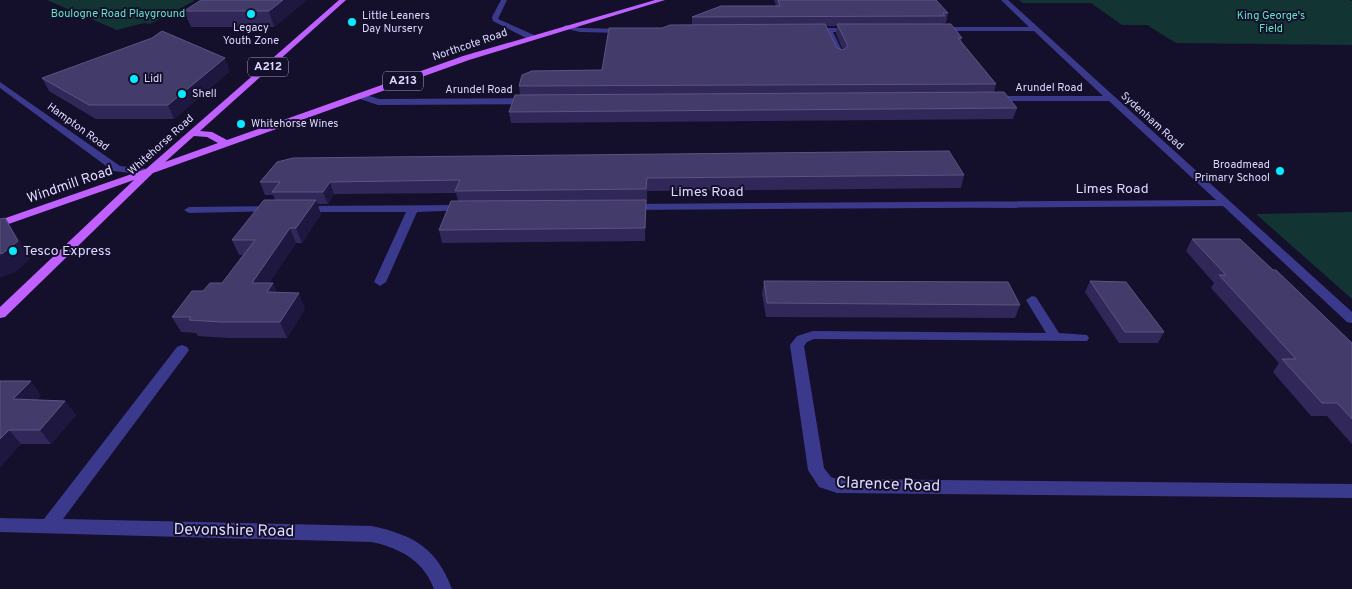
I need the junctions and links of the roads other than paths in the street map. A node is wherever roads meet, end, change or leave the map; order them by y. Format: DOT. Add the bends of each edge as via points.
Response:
graph roads {
  1 [pos="343,0"];
  2 [pos="504,0"];
  3 [pos="662,0"];
  4 [pos="1004,0"];
  5 [pos="566,27"];
  6 [pos="927,29"];
  7 [pos="1036,29"];
  8 [pos="630,30"];
  9 [pos="800,30"];
  10 [pos="828,30"];
  11 [pos="858,30"];
  12 [pos="531,37"];
  13 [pos="841,57"];
  14 [pos="0,84"];
  15 [pos="360,96"];
  16 [pos="1110,98"];
  17 [pos="984,99"];
  18 [pos="544,101"];
  19 [pos="192,133"];
  20 [pos="227,144"];
  21 [pos="148,172"];
  22 [pos="1224,203"];
  23 [pos="620,207"];
  24 [pos="472,208"];
  25 [pos="413,209"];
  26 [pos="189,210"];
  27 [pos="0,224"];
  28 [pos="380,282"];
  29 [pos="1032,300"];
  30 [pos="0,314"];
  31 [pos="1352,319"];
  32 [pos="1055,337"];
  33 [pos="1082,338"];
  34 [pos="182,350"];
  35 [pos="1352,491"];
  36 [pos="0,525"];
  37 [pos="48,526"];
  38 [pos="443,589"];
  1 -- 19 [label="main road, Whitehorse Road / A212"];
  2 -- 12 [label="street" via="495,20"];
  3 -- 5 [label="main road, Northcote Road / A213"];
  4 -- 7 [label="street, Sydenham Road"];
  5 -- 8 [label="street"];
  5 -- 12 [label="main road, Northcote Road / A213"];
  6 -- 7 [label="street"];
  7 -- 16 [label="street, Sydenham Road"];
  9 -- 10 [label="street"];
  10 -- 11 [label="street"];
  10 -- 13 [label="street"];
  12 -- 15 [label="main road, Northcote Road / A213"];
  14 -- 21 [label="street, Hampton Road" via="117,169"];
  15 -- 18 [label="street, Arundel Road" via="378,102"];
  15 -- 20 [label="main road, Northcote Road / A213"];
  16 -- 17 [label="street, Arundel Road"];
  16 -- 22 [label="street, Sydenham Road"];
  19 -- 20 [label="main road" via="209,134"];
  19 -- 21 [label="main road, Whitehorse Road / A212"];
  20 -- 21 [label="main road, Northcote Road / A213"];
  21 -- 27 [label="main road, Windmill Road / A213"];
  21 -- 30 [label="main road, Whitehorse Road / A212"];
  22 -- 23 [label="street, Limes Road"];
  22 -- 31 [label="street, Sydenham Road"];
  24 -- 25 [label="street"];
  25 -- 26 [label="street"];
  25 -- 28 [label="street"];
  29 -- 32 [label="street"];
  32 -- 33 [label="street, Clarence Road"];
  32 -- 35 [label="street, Clarence Road" via="813,335 802,339 797,345 816,470 826,482 837,486"];
  34 -- 37 [label="street"];
  36 -- 37 [label="street, Devonshire Road"];
  37 -- 38 [label="street, Devonshire Road" via="372,534 390,537 413,548 432,564"];
}
